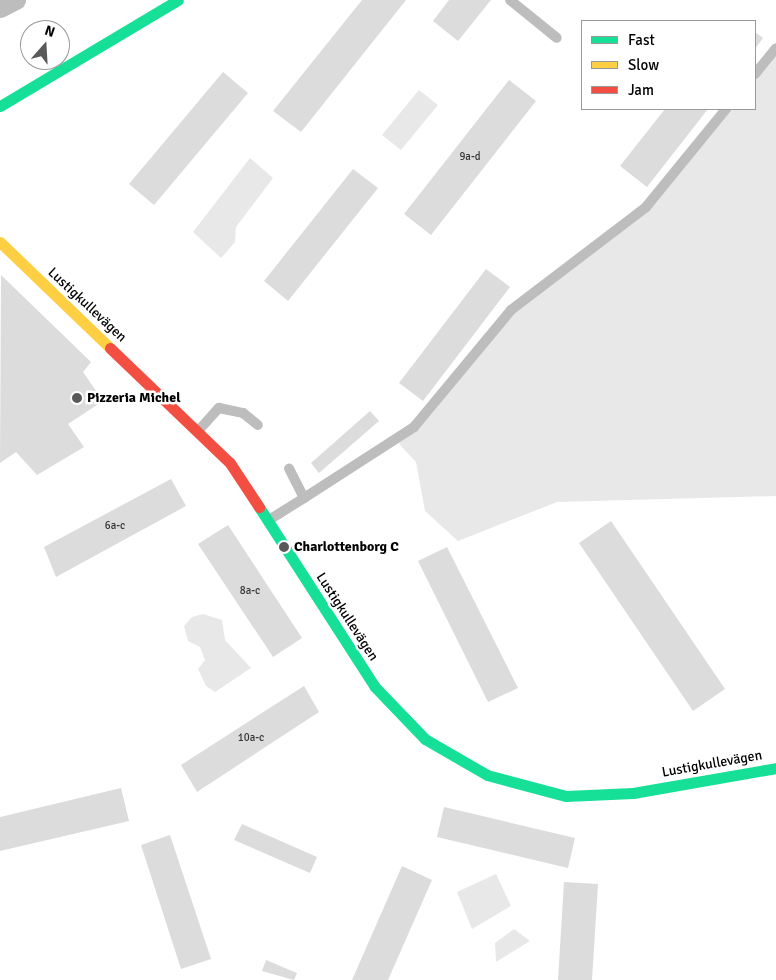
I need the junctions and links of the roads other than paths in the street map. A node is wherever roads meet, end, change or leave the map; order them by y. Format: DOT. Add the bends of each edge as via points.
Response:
graph roads {
  1 [pos="16,0"];
  2 [pos="178,0"];
  3 [pos="510,0"];
  4 [pos="0,8"];
  5 [pos="558,38"];
  6 [pos="776,48"];
  7 [pos="756,73"];
  8 [pos="0,106"];
  9 [pos="725,110"];
  10 [pos="0,242"];
  11 [pos="258,425"];
  12 [pos="200,430"];
  13 [pos="289,469"];
  14 [pos="304,498"];
  15 [pos="268,521"];
  16 [pos="776,768"];
  1 -- 4 [label="street"];
  2 -- 8 [label="street"];
  3 -- 5 [label="lane"];
  6 -- 7 [label="lane"];
  9 -- 14 [label="lane" via="646,207 511,310 414,427"];
  10 -- 12 [label="street, Lustigkullevägen"];
  11 -- 12 [label="lane" via="244,413 219,408"];
  12 -- 15 [label="street, Lustigkullevägen" via="230,463"];
  13 -- 14 [label="lane"];
  14 -- 15 [label="lane"];
  15 -- 16 [label="street, Lustigkullevägen" via="386,700 425,739 472,768 540,792 595,796"];
}
